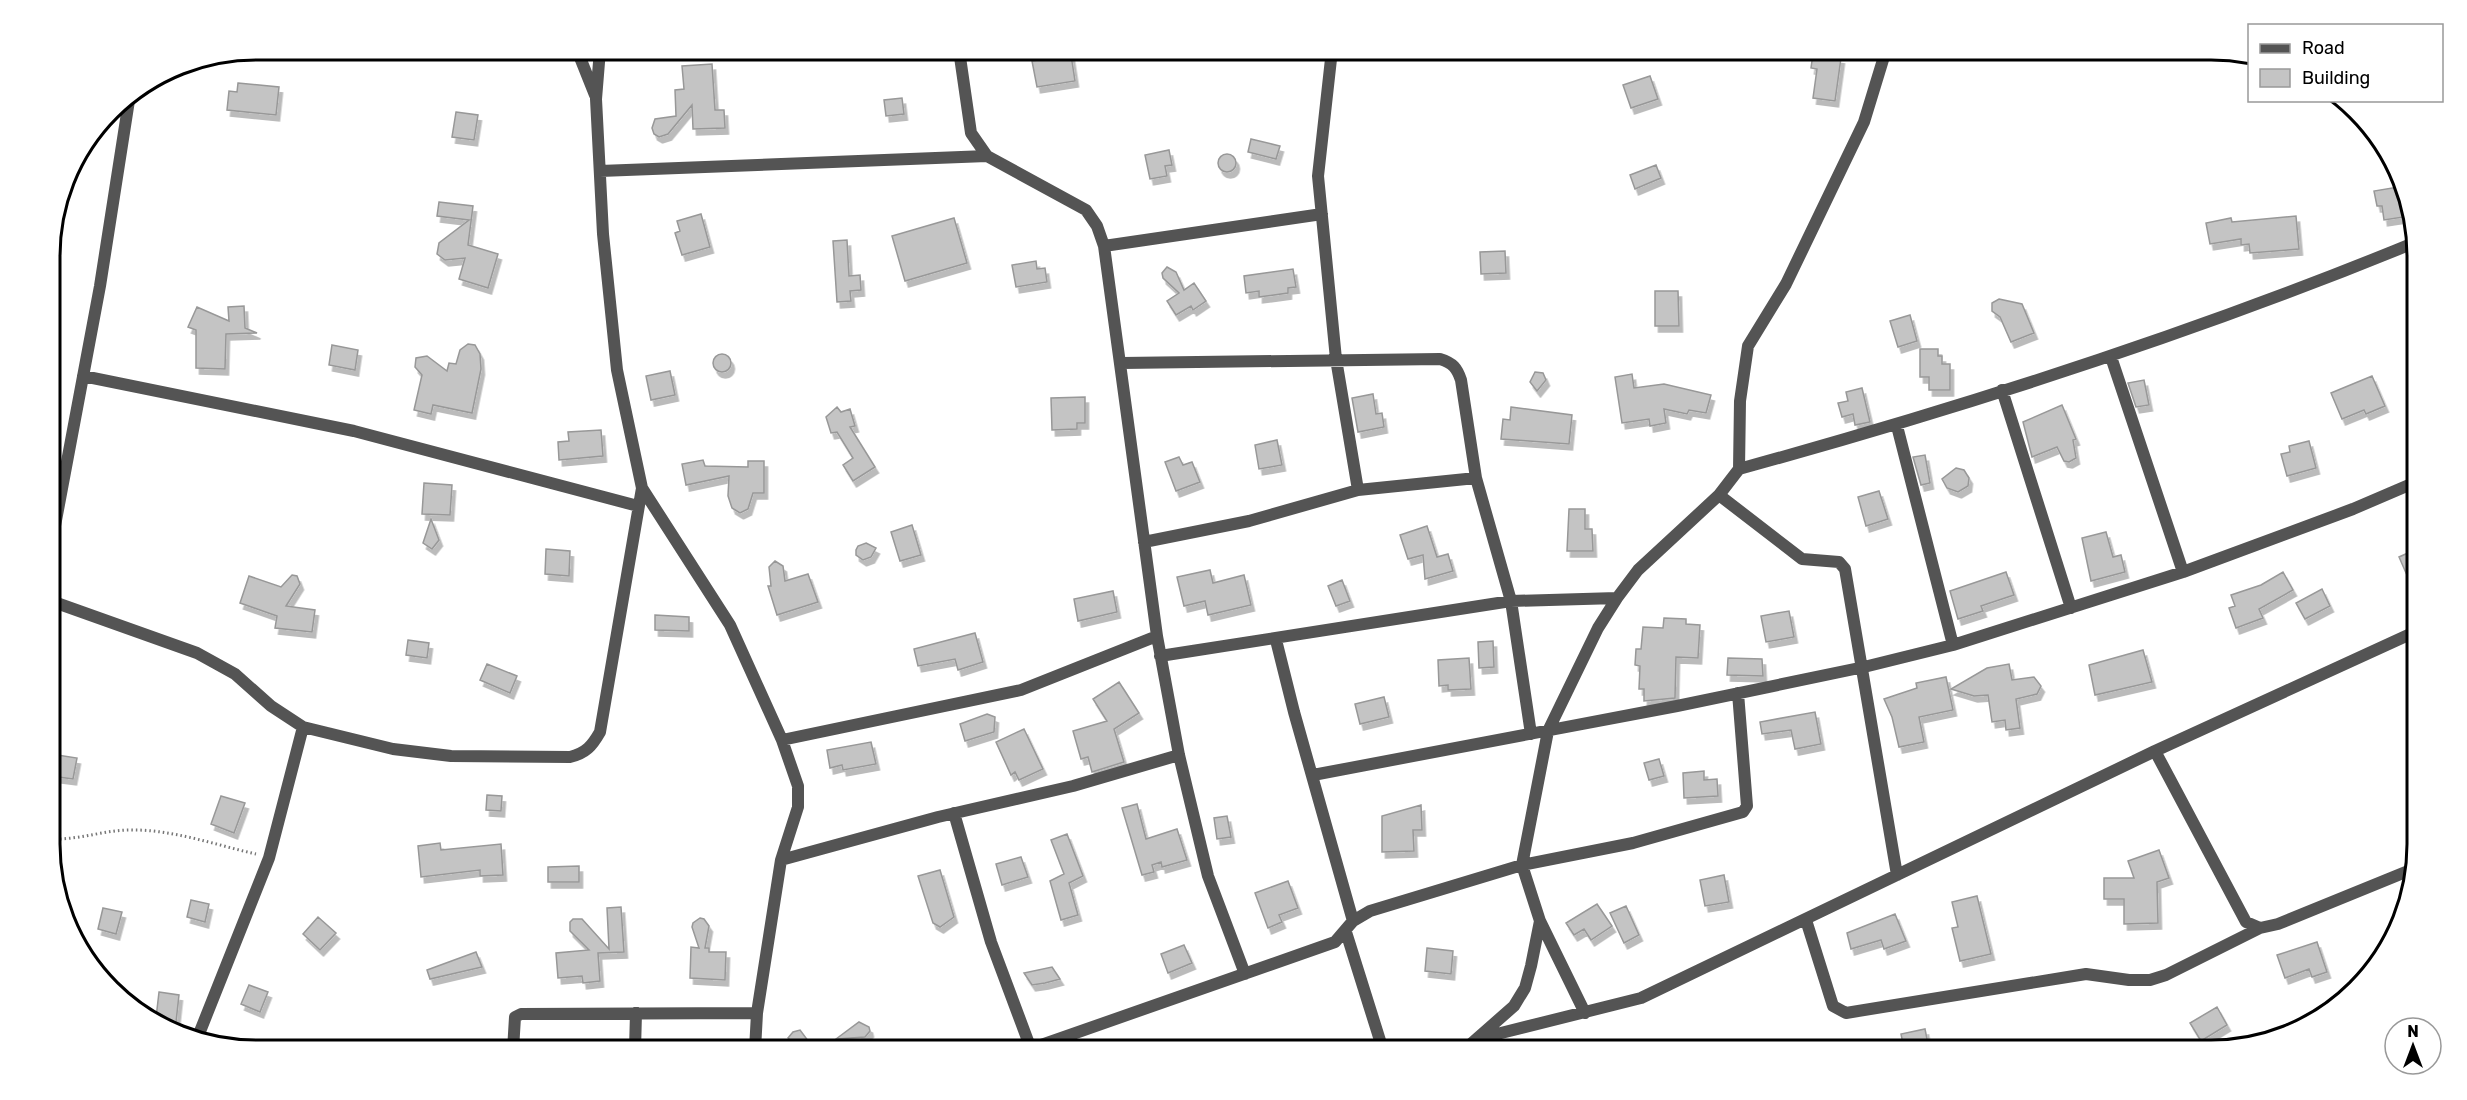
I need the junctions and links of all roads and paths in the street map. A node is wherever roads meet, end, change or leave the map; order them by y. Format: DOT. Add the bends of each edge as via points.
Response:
graph roads {
  1 [pos="581,60"];
  2 [pos="599,60"];
  3 [pos="960,60"];
  4 [pos="1331,60"];
  5 [pos="1883,60"];
  6 [pos="596,99"];
  7 [pos="128,109"];
  8 [pos="987,156"];
  9 [pos="600,171"];
  10 [pos="1322,214"];
  11 [pos="1104,246"];
  12 [pos="2406,247"];
  13 [pos="2111,357"];
  14 [pos="1336,359"];
  15 [pos="1122,363"];
  16 [pos="83,376"];
  17 [pos="2002,390"];
  18 [pos="1897,426"];
  19 [pos="1738,469"];
  20 [pos="1476,478"];
  21 [pos="2407,486"];
  22 [pos="642,488"];
  23 [pos="1359,490"];
  24 [pos="1719,495"];
  25 [pos="60,499"];
  26 [pos="638,506"];
  27 [pos="1144,542"];
  28 [pos="2183,572"];
  29 [pos="1617,597"];
  30 [pos="1511,601"];
  31 [pos="60,604"];
  32 [pos="2071,608"];
  33 [pos="1157,636"];
  34 [pos="2407,636"];
  35 [pos="1276,640"];
  36 [pos="1953,645"];
  37 [pos="1160,656"];
  38 [pos="1864,667"];
  39 [pos="1738,693"];
  40 [pos="303,727"];
  41 [pos="1548,731"];
  42 [pos="1531,735"];
  43 [pos="782,740"];
  44 [pos="2155,751"];
  45 [pos="1179,755"];
  46 [pos="1313,775"];
  47 [pos="954,813"];
  48 [pos="60,839"];
  49 [pos="269,858"];
  50 [pos="781,860"];
  51 [pos="1522,865"];
  52 [pos="2405,872"];
  53 [pos="1898,876"];
  54 [pos="1806,920"];
  55 [pos="1353,921"];
  56 [pos="1540,921"];
  57 [pos="2260,928"];
  58 [pos="1346,932"];
  59 [pos="1245,974"];
  60 [pos="636,1013"];
  61 [pos="757,1013"];
  62 [pos="1585,1013"];
  63 [pos="200,1031"];
  64 [pos="1477,1039"];
  65 [pos="513,1040"];
  66 [pos="635,1040"];
  67 [pos="756,1040"];
  68 [pos="1025,1040"];
  69 [pos="1057,1040"];
  70 [pos="1380,1040"];
  1 -- 6 [label="street"];
  2 -- 6 [label="street"];
  3 -- 8 [label="street" via="971,133"];
  4 -- 10 [label="street" via="1318,161"];
  5 -- 19 [label="street" via="1864,122 1786,284 1748,345 1740,401"];
  6 -- 9 [label="street"];
  7 -- 16 [label="street"];
  8 -- 9 [label="street"];
  8 -- 11 [label="street" via="1086,210"];
  9 -- 22 [label="street" via="617,370"];
  10 -- 11 [label="street"];
  10 -- 14 [label="street"];
  11 -- 15 [label="street"];
  12 -- 13 [label="street"];
  13 -- 17 [label="street"];
  13 -- 28 [label="street"];
  14 -- 15 [label="street"];
  14 -- 20 [label="street" via="1450,362 1461,380"];
  14 -- 23 [label="street"];
  15 -- 27 [label="street"];
  16 -- 25 [label="street"];
  16 -- 26 [label="street" via="354,431"];
  17 -- 18 [label="street"];
  17 -- 32 [label="street"];
  18 -- 19 [label="street"];
  18 -- 36 [label="street"];
  19 -- 24 [label="street"];
  20 -- 23 [label="street"];
  20 -- 30 [label="street"];
  21 -- 28 [label="street"];
  22 -- 26 [label="street"];
  22 -- 43 [label="street" via="730,625"];
  23 -- 27 [label="street" via="1249,521"];
  24 -- 29 [label="street" via="1638,570"];
  24 -- 38 [label="street" via="1802,559 1843,565"];
  26 -- 40 [label="street" via="600,732 583,754 451,756 393,749"];
  27 -- 33 [label="street"];
  28 -- 32 [label="street"];
  29 -- 30 [label="street"];
  29 -- 41 [label="street"];
  30 -- 35 [label="street"];
  30 -- 42 [label="street"];
  31 -- 40 [label="street" via="197,653 234,674"];
  32 -- 36 [label="street"];
  33 -- 37 [label="street"];
  33 -- 43 [label="street" via="1021,690"];
  34 -- 44 [label="street"];
  35 -- 37 [label="street"];
  35 -- 46 [label="street"];
  36 -- 38 [label="street"];
  37 -- 45 [label="street"];
  38 -- 39 [label="street"];
  38 -- 53 [label="street"];
  39 -- 41 [label="street"];
  39 -- 51 [label="street" via="1747,806 1743,812 1634,843"];
  40 -- 49 [label="street"];
  41 -- 42 [label="street"];
  41 -- 51 [label="street"];
  42 -- 46 [label="street"];
  43 -- 50 [label="street" via="798,786 798,807"];
  44 -- 53 [label="street"];
  44 -- 57 [label="street" via="2240,913 2246,922"];
  45 -- 47 [label="street" via="1073,786"];
  45 -- 59 [label="street" via="1208,876"];
  46 -- 55 [label="street"];
  47 -- 50 [label="street"];
  47 -- 68 [label="street" via="991,942"];
  48 -- 49 [label="path" via="88,838 131,829"];
  49 -- 63 [label="street"];
  50 -- 61 [label="street"];
  51 -- 55 [label="street" via="1370,911"];
  51 -- 56 [label="street"];
  52 -- 57 [label="street"];
  53 -- 54 [label="street"];
  54 -- 57 [label="street" via="1833,1006 1846,1013 2086,974 2150,980"];
  54 -- 62 [label="street" via="1641,998"];
  55 -- 58 [label="street"];
  56 -- 62 [label="street"];
  56 -- 64 [label="street" via="1524,988 1514,1006"];
  58 -- 59 [label="street" via="1335,942"];
  58 -- 70 [label="street"];
  59 -- 69 [label="street"];
  60 -- 61 [label="street"];
  60 -- 65 [label="street" via="521,1014 515,1017"];
  60 -- 66 [label="street"];
  61 -- 67 [label="street"];
  62 -- 64 [label="street"];
}
